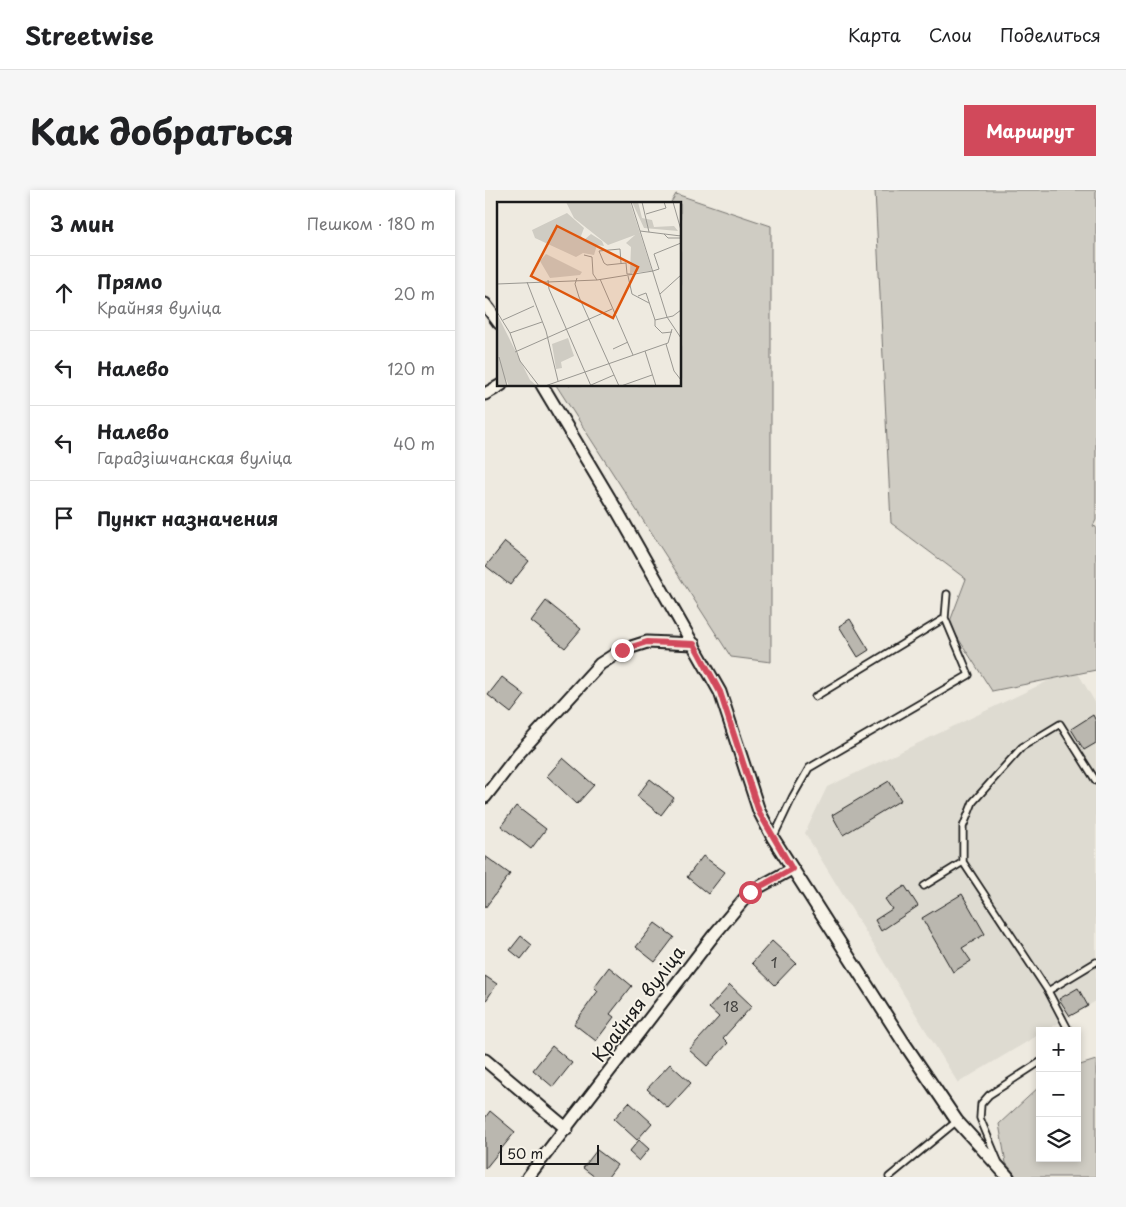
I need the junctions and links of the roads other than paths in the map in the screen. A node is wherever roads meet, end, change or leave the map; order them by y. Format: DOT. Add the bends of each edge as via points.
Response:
graph roads {
  1 [pos="485,304"];
  2 [pos="497,320"];
  3 [pos="499,386"];
  4 [pos="543,386"];
  5 [pos="485,394"];
  6 [pos="947,594"];
  7 [pos="945,618"];
  8 [pos="694,644"];
  9 [pos="815,697"];
  10 [pos="1096,781"];
  11 [pos="485,797"];
  12 [pos="773,838"];
  13 [pos="963,862"];
  14 [pos="792,869"];
  15 [pos="924,886"];
  16 [pos="1096,962"];
  17 [pos="1048,991"];
  18 [pos="1067,1027"];
  19 [pos="485,1060"];
  20 [pos="1036,1065"];
  21 [pos="957,1121"];
  22 [pos="567,1129"];
  23 [pos="1004,1172"];
  24 [pos="528,1177"];
  25 [pos="889,1177"];
  1 -- 2 [label="street"];
  3 -- 5 [label="street"];
  4 -- 8 [label="street"];
  6 -- 7 [label="lane"];
  7 -- 9 [label="lane"];
  7 -- 12 [label="lane" via="969,675 809,768"];
  8 -- 11 [label="street" via="647,642 622,650 600,664 519,753"];
  8 -- 12 [label="street" via="720,692 759,812"];
  10 -- 13 [label="lane" via="1060,724 1022,747 973,802 963,827"];
  12 -- 14 [label="street"];
  13 -- 15 [label="lane"];
  13 -- 17 [label="lane"];
  14 -- 21 [label="street"];
  14 -- 22 [label="street, Крайняя вуліца" via="750,892"];
  16 -- 17 [label="lane"];
  17 -- 18 [label="lane"];
  19 -- 22 [label="street"];
  20 -- 23 [label="lane" via="989,1095 981,1104 980,1118"];
  21 -- 23 [label="street"];
  21 -- 25 [label="lane"];
  22 -- 24 [label="street, Крайняя вуліца"];
}
